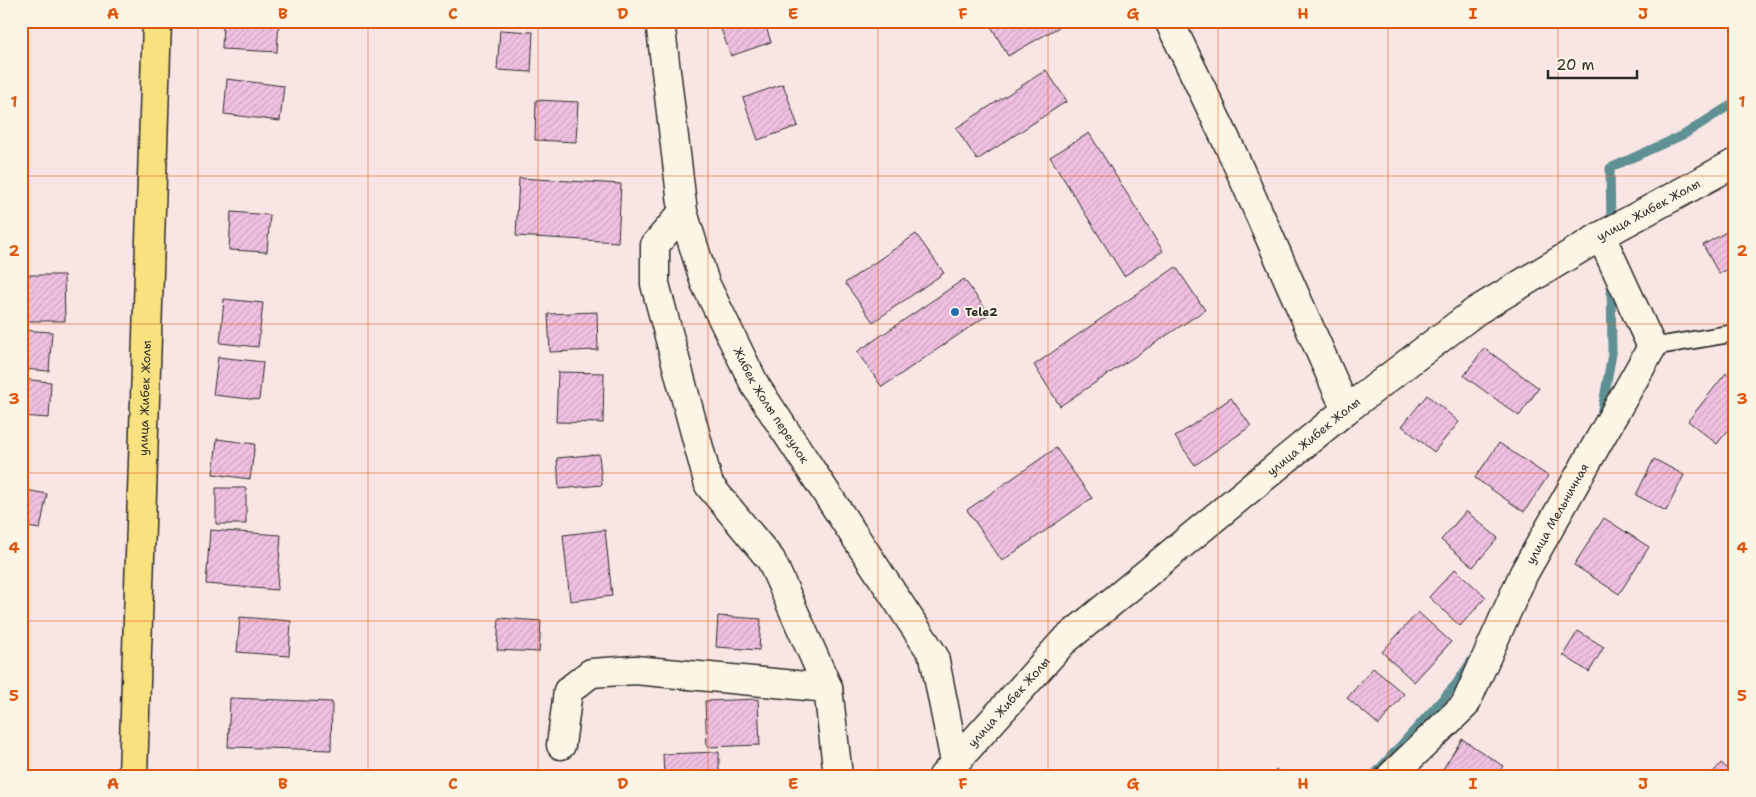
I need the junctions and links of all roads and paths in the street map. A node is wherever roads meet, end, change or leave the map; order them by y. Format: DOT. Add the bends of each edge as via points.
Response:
graph roads {
  1 [pos="158,21"];
  2 [pos="660,21"];
  3 [pos="1169,21"];
  4 [pos="1735,163"];
  5 [pos="684,212"];
  6 [pos="1601,236"];
  7 [pos="1735,333"];
  8 [pos="1652,347"];
  9 [pos="1346,410"];
  10 [pos="828,688"];
  11 [pos="560,745"];
  12 [pos="949,769"];
  13 [pos="133,776"];
  14 [pos="838,776"];
  15 [pos="1391,776"];
  1 -- 13 [label="main road, улица Жибек Жолы"];
  2 -- 5 [label="street, Жибек Жолы переулок"];
  3 -- 9 [label="street" via="1231,150"];
  4 -- 6 [label="street, улица Жибек Жолы"];
  5 -- 10 [label="street" via="655,245 655,284 709,485 771,560"];
  5 -- 12 [label="street, Жибек Жолы переулок" via="705,283 755,385 934,656"];
  6 -- 8 [label="street"];
  6 -- 9 [label="street, улица Жибек Жолы" via="1476,311"];
  7 -- 8 [label="lane"];
  8 -- 15 [label="street, улица Мельничная" via="1524,573 1466,705"];
  9 -- 12 [label="street, улица Жибек Жолы" via="1063,642"];
  10 -- 11 [label="street" via="635,670 591,674 568,691"];
  10 -- 14 [label="street"];
}
